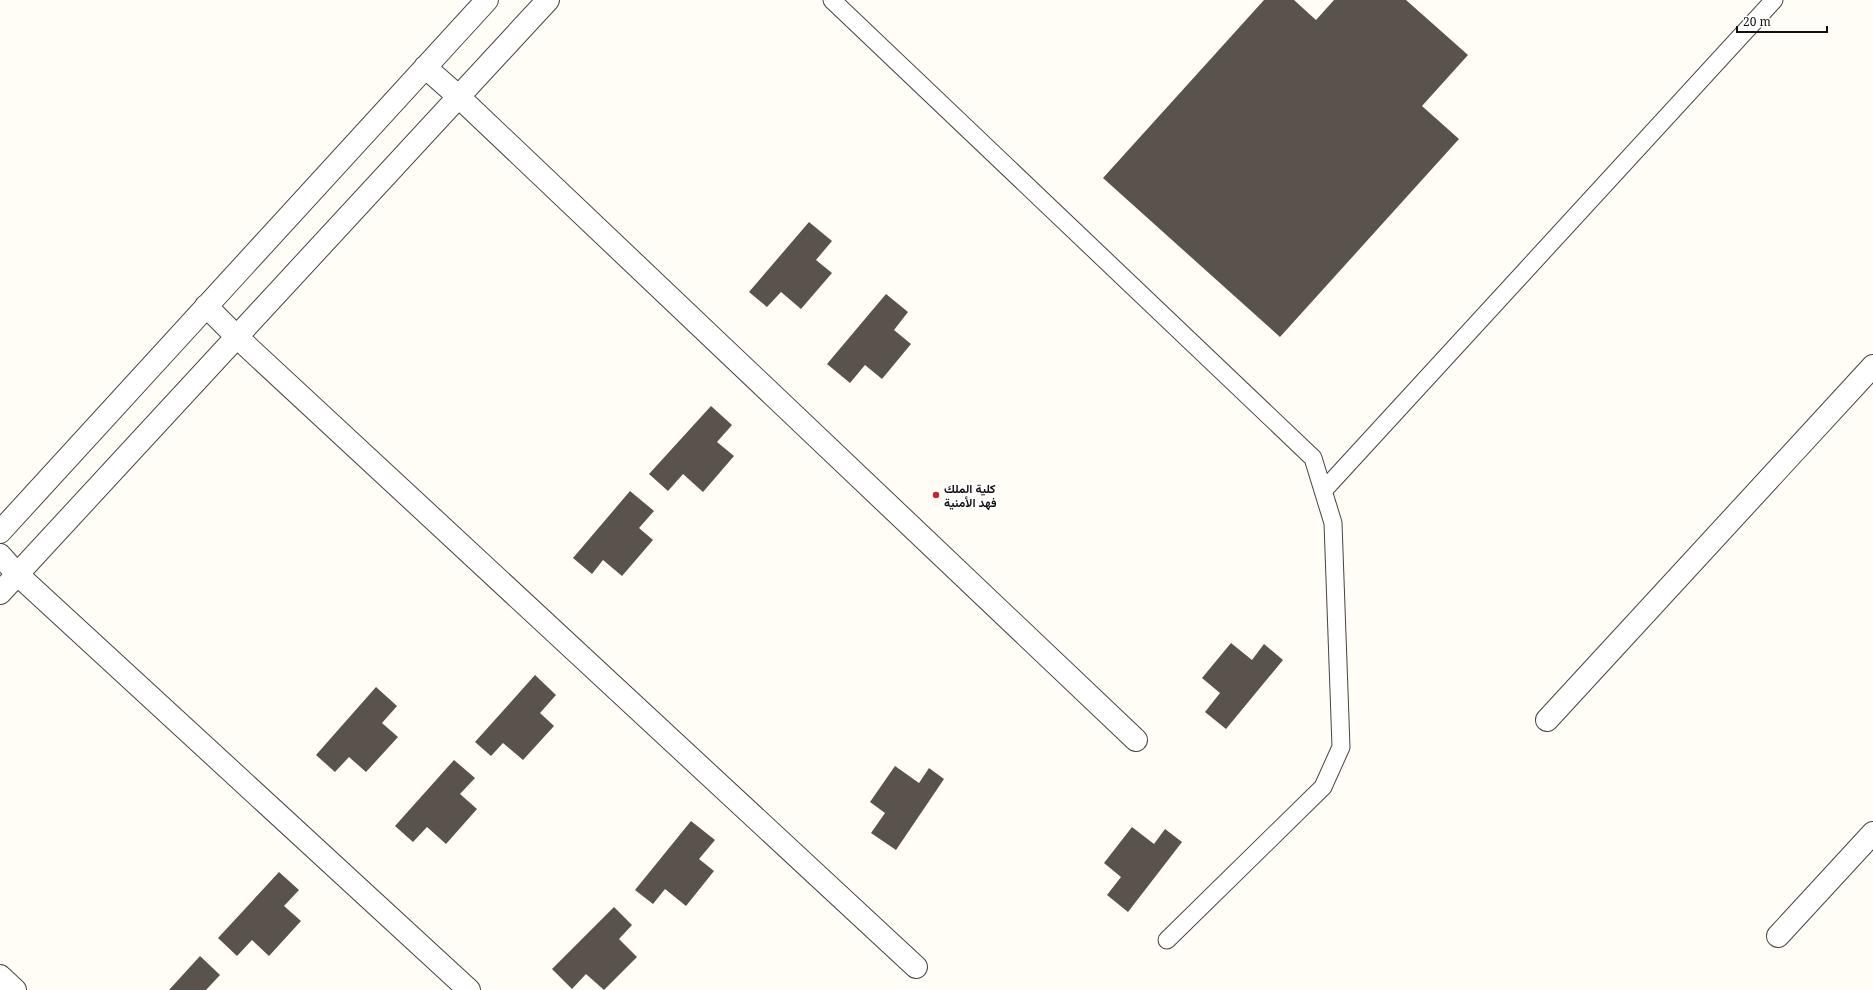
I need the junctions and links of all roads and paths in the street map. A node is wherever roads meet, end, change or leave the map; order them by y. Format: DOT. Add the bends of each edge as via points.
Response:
graph roads {
  1 [pos="486,0"];
  2 [pos="548,0"];
  3 [pos="832,0"];
  4 [pos="1774,0"];
  5 [pos="425,67"];
  6 [pos="459,97"];
  7 [pos="206,306"];
  8 [pos="237,337"];
  9 [pos="1873,366"];
  10 [pos="1324,491"];
  11 [pos="0,532"];
  12 [pos="0,555"];
  13 [pos="17,574"];
  14 [pos="0,593"];
  15 [pos="1547,720"];
  16 [pos="1136,740"];
  17 [pos="1873,832"];
  18 [pos="1778,936"];
  19 [pos="1167,940"];
  20 [pos="916,967"];
  21 [pos="0,976"];
  22 [pos="15,990"];
  23 [pos="469,990"];
  1 -- 5 [label="street"];
  2 -- 6 [label="street"];
  3 -- 10 [label="lane" via="1313,458"];
  4 -- 10 [label="lane"];
  5 -- 6 [label="street"];
  5 -- 7 [label="street"];
  6 -- 8 [label="street"];
  6 -- 16 [label="street"];
  7 -- 8 [label="street"];
  7 -- 11 [label="street"];
  8 -- 13 [label="street"];
  8 -- 20 [label="street"];
  9 -- 15 [label="street"];
  10 -- 19 [label="lane" via="1333,522 1341,747 1324,787"];
  12 -- 13 [label="street"];
  13 -- 14 [label="street"];
  13 -- 23 [label="street"];
  17 -- 18 [label="street"];
  21 -- 22 [label="street"];
}
